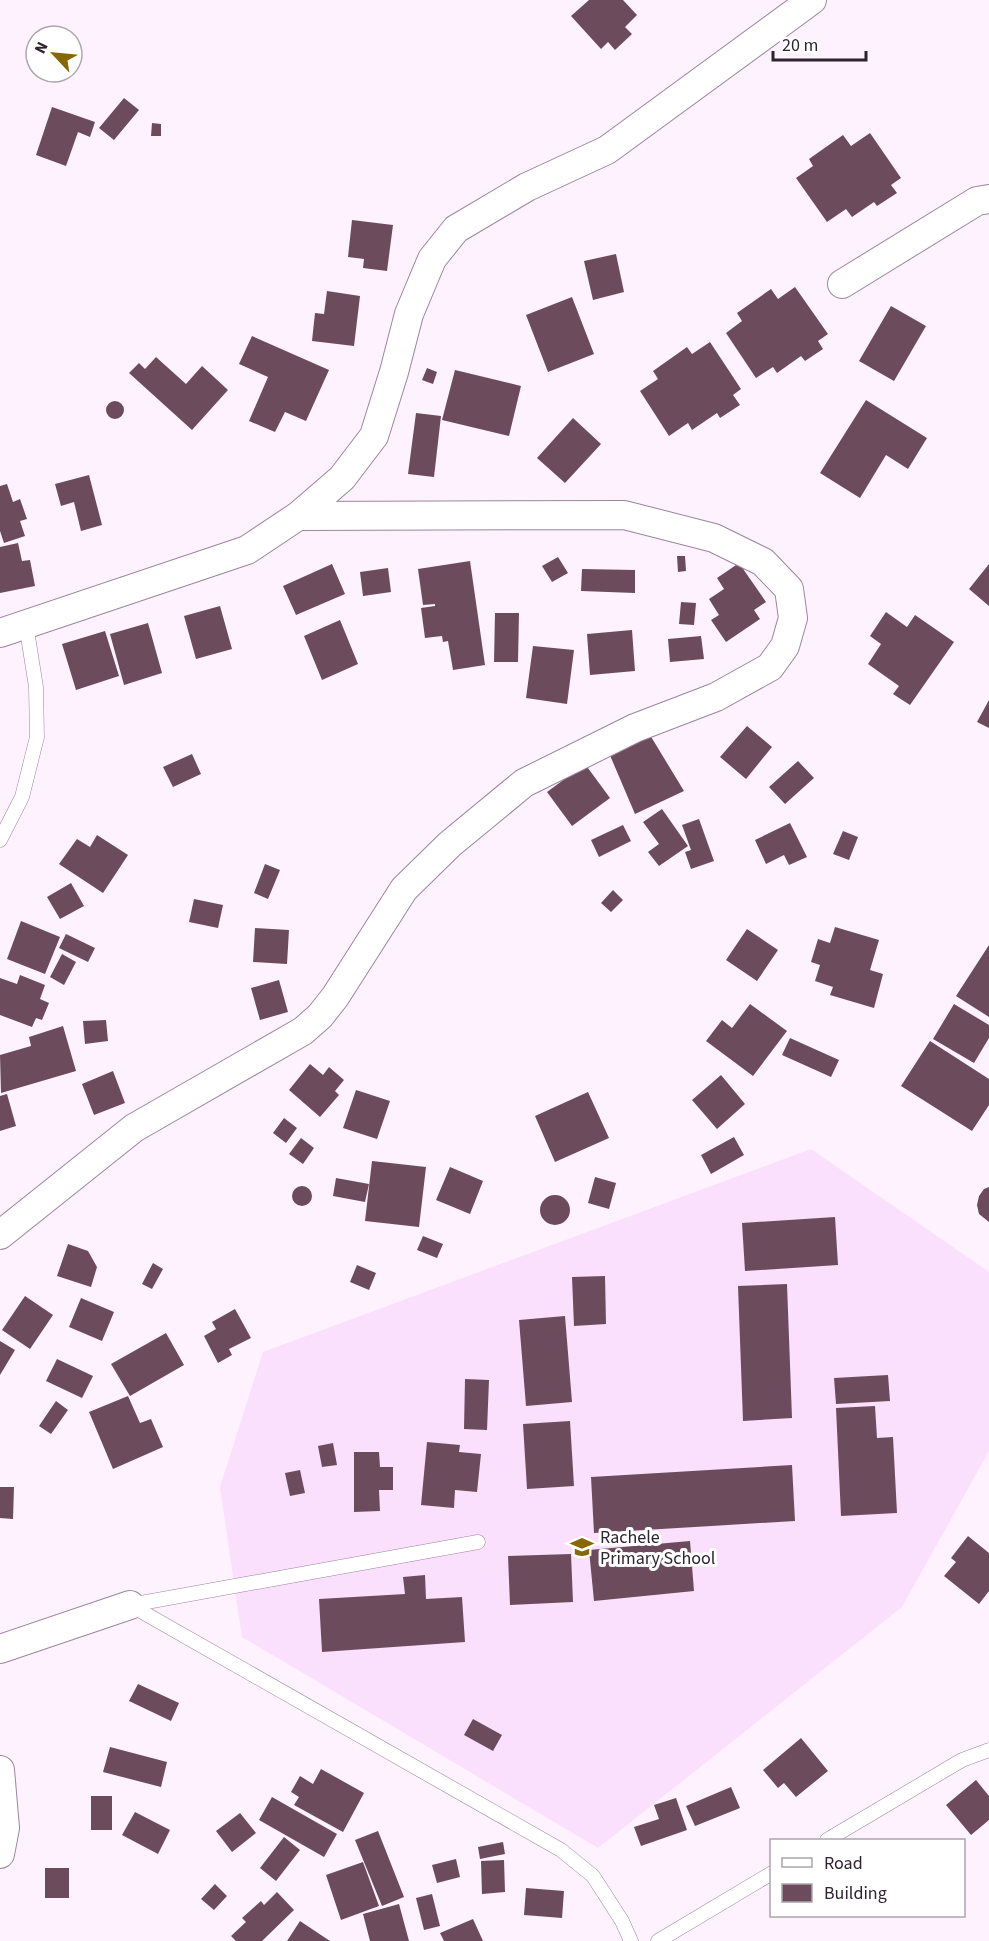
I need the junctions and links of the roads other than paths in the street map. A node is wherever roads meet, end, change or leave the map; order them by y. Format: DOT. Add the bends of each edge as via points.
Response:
graph roads {
  1 [pos="812,0"];
  2 [pos="989,200"];
  3 [pos="842,284"];
  4 [pos="298,516"];
  5 [pos="13,629"];
  6 [pos="0,840"];
  7 [pos="0,1234"];
  8 [pos="478,1542"];
  9 [pos="130,1605"];
  10 [pos="0,1649"];
  11 [pos="989,1750"];
  12 [pos="0,1770"];
  13 [pos="829,1839"];
  14 [pos="0,1854"];
  15 [pos="770,1874"];
  16 [pos="631,1941"];
  17 [pos="658,1941"];
  1 -- 4 [label="street" via="607,150 527,187 456,229 432,259 409,314 374,436 342,478"];
  2 -- 3 [label="street" via="977,201"];
  4 -- 5 [label="street" via="247,550"];
  4 -- 7 [label="street" via="624,514 714,538 763,562 789,589 793,618 785,646 770,667 716,698 635,728 524,783 450,844 404,889 335,997 303,1031 134,1128"];
  5 -- 6 [label="lane" via="36,687 37,738 22,797"];
  8 -- 9 [label="lane"];
  9 -- 10 [label="street"];
  9 -- 16 [label="lane" via="561,1850 593,1876"];
  11 -- 13 [label="lane" via="962,1760"];
  12 -- 14 [label="street" via="5,1828"];
  15 -- 17 [label="lane"];
}
